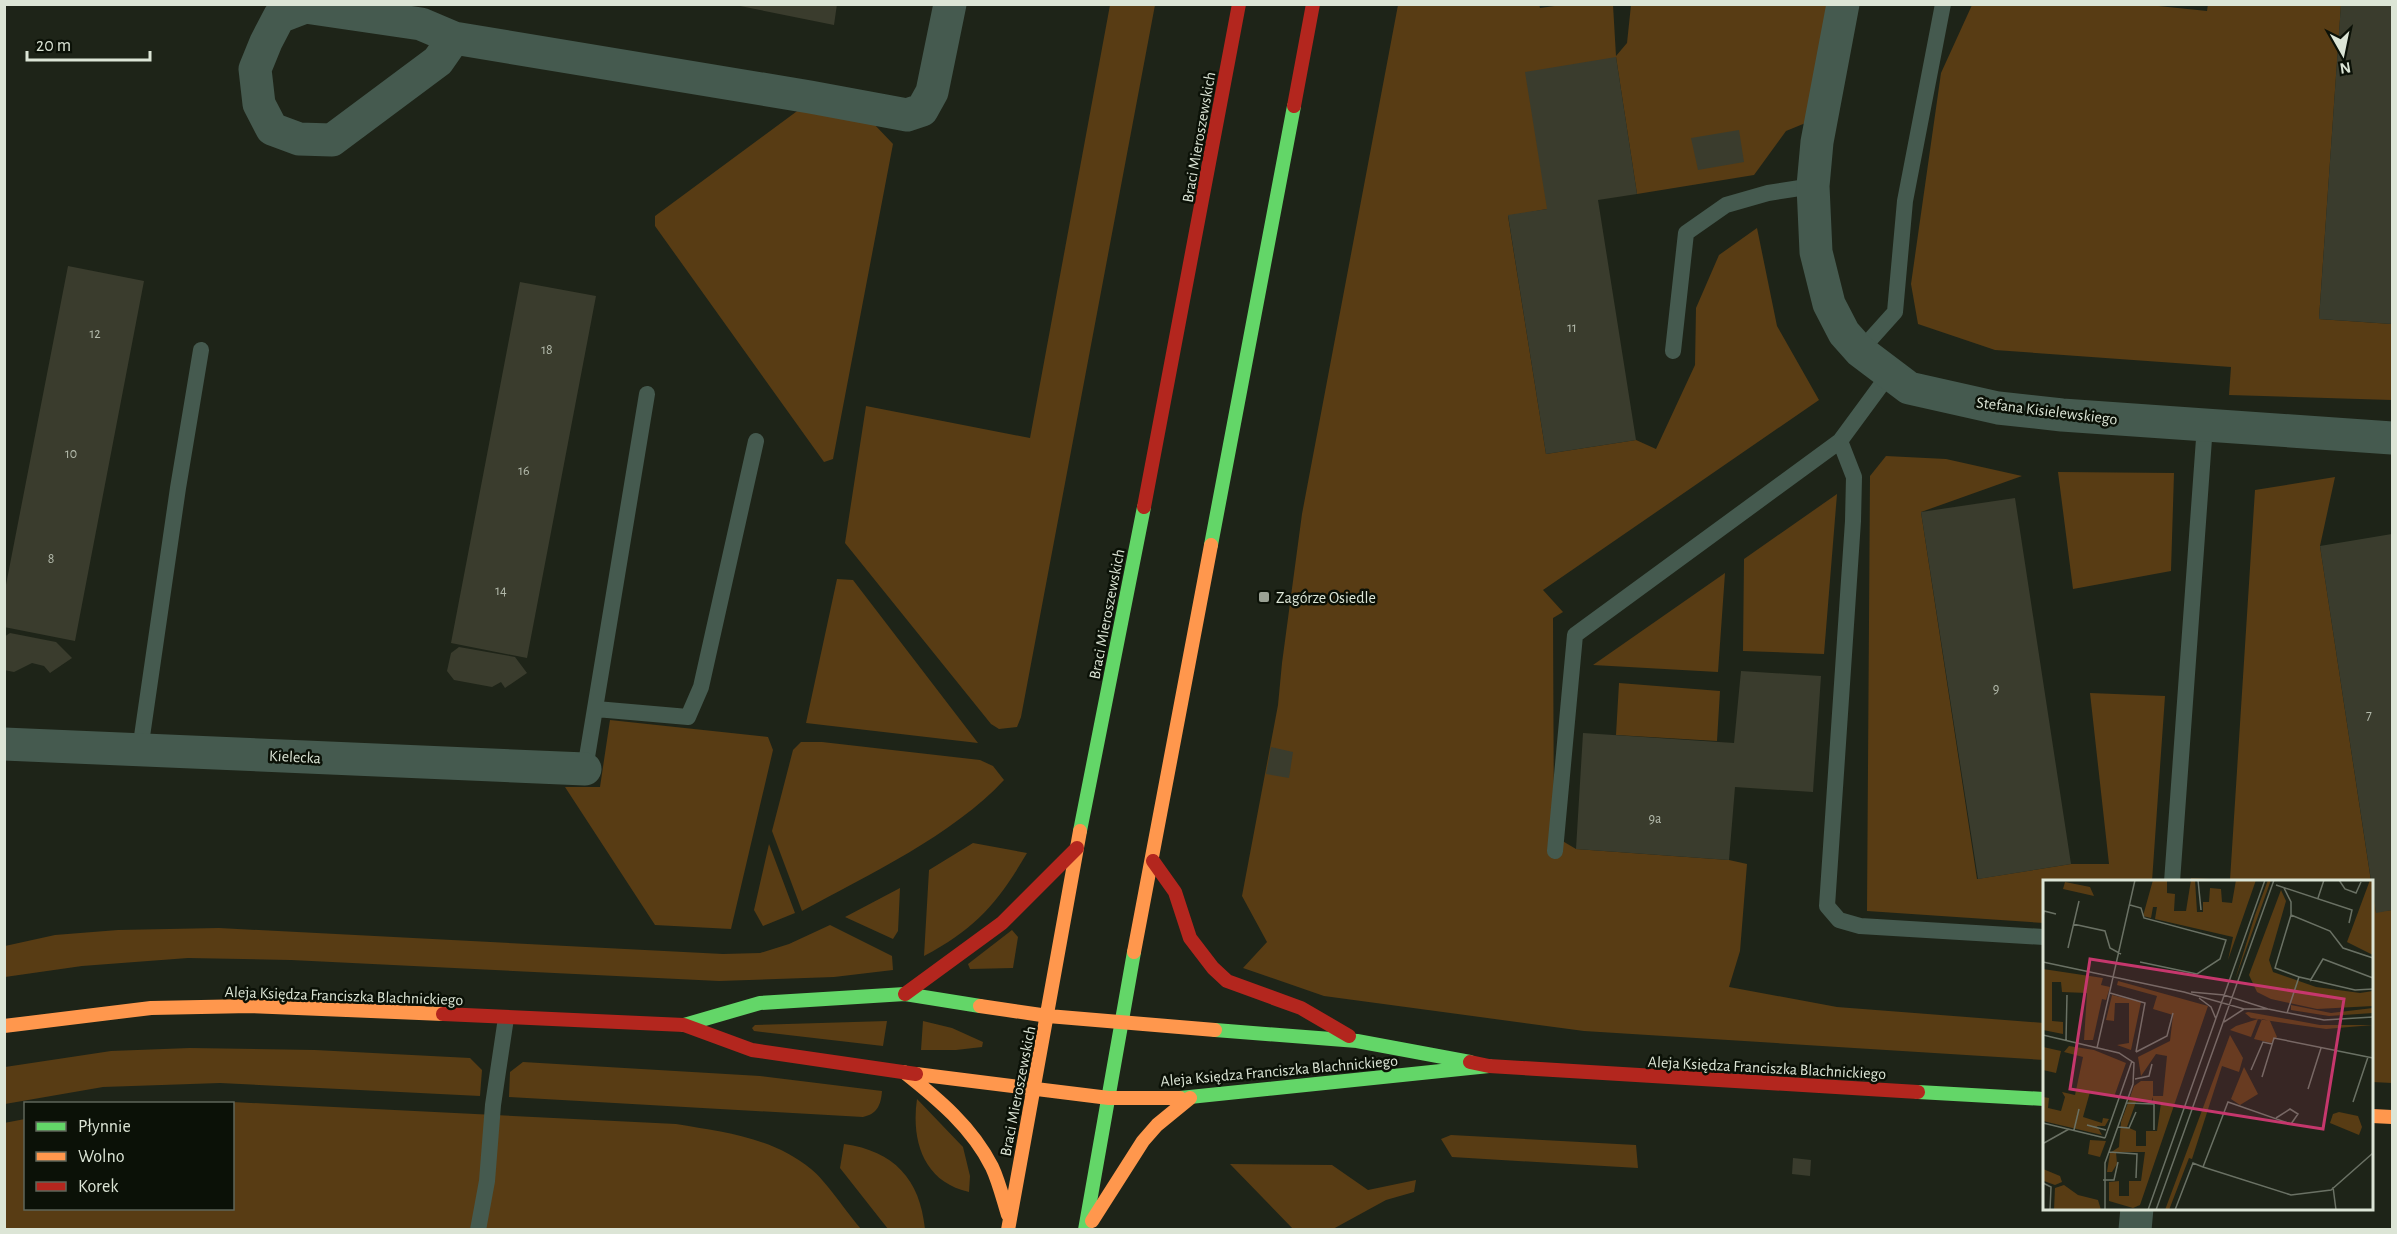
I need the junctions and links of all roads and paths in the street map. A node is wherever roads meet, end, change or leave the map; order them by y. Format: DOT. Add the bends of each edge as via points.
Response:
graph roads {
  1 [pos="950,4"];
  2 [pos="1239,4"];
  3 [pos="1313,4"];
  4 [pos="1843,4"];
  5 [pos="1943,4"];
  6 [pos="454,38"];
  7 [pos="1813,186"];
  8 [pos="201,350"];
  9 [pos="1673,351"];
  10 [pos="1860,351"];
  11 [pos="1890,373"];
  12 [pos="647,394"];
  13 [pos="2205,425"];
  14 [pos="2392,438"];
  15 [pos="756,441"];
  16 [pos="1840,441"];
  17 [pos="596,709"];
  18 [pos="4,744"];
  19 [pos="140,750"];
  20 [pos="585,769"];
  21 [pos="1077,848"];
  22 [pos="1555,851"];
  23 [pos="1153,861"];
  24 [pos="2172,880"];
  25 [pos="2043,937"];
  26 [pos="905,994"];
  27 [pos="1048,1016"];
  28 [pos="506,1018"];
  29 [pos="1121,1023"];
  30 [pos="684,1025"];
  31 [pos="4,1026"];
  32 [pos="1357,1041"];
  33 [pos="1489,1066"];
  34 [pos="902,1071"];
  35 [pos="1034,1090"];
  36 [pos="1108,1098"];
  37 [pos="1190,1098"];
  38 [pos="2043,1100"];
  39 [pos="2373,1116"];
  40 [pos="2392,1117"];
  41 [pos="2137,1210"];
  42 [pos="1009,1224"];
  43 [pos="478,1230"];
  44 [pos="1086,1230"];
  45 [pos="2135,1230"];
  1 -- 6 [label="street" via="932,92 922,110 907,115"];
  2 -- 21 [label="street, Braci Mieroszewskich"];
  3 -- 23 [label="street"];
  4 -- 7 [label="street, Stefana Kisielewskiego" via="1817,142"];
  5 -- 10 [label="lane" via="1905,201 1895,312"];
  6 -- 6 [label="street" via="421,24 305,7 279,18 266,42 255,69 259,104 273,129 299,139 332,140 438,61"];
  7 -- 9 [label="lane" via="1726,205 1686,233"];
  7 -- 10 [label="street, Stefana Kisielewskiego" via="1816,252 1829,304 1844,333"];
  8 -- 19 [label="lane"];
  10 -- 11 [label="street, Stefana Kisielewskiego"];
  11 -- 13 [label="street, Stefana Kisielewskiego" via="1909,388 1998,408"];
  11 -- 16 [label="lane"];
  12 -- 17 [label="lane"];
  13 -- 14 [label="street, Stefana Kisielewskiego"];
  13 -- 24 [label="lane"];
  15 -- 17 [label="lane" via="701,687 688,717"];
  16 -- 22 [label="lane" via="1575,635"];
  16 -- 25 [label="lane" via="1854,477 1853,521 1827,906 1839,920 1860,926"];
  17 -- 20 [label="lane"];
  18 -- 19 [label="street, Kielecka"];
  19 -- 20 [label="street, Kielecka"];
  21 -- 26 [label="street" via="1002,923"];
  21 -- 27 [label="street, Braci Mieroszewskich"];
  23 -- 29 [label="street"];
  23 -- 32 [label="street" via="1175,892 1190,938 1227,981 1301,1008"];
  26 -- 27 [label="street, Aleja Księdza Franciszka Blachnickiego"];
  26 -- 30 [label="street, Aleja Księdza Franciszka Blachnickiego" via="760,1003"];
  27 -- 29 [label="street, Aleja Księdza Franciszka Blachnickiego"];
  27 -- 35 [label="street, Braci Mieroszewskich"];
  28 -- 30 [label="street, Aleja Księdza Franciszka Blachnickiego"];
  28 -- 31 [label="street, Aleja Księdza Franciszka Blachnickiego" via="251,1006 151,1008"];
  28 -- 43 [label="lane"];
  29 -- 32 [label="street, Aleja Księdza Franciszka Blachnickiego"];
  29 -- 36 [label="street"];
  30 -- 34 [label="street, Aleja Księdza Franciszka Blachnickiego" via="752,1050"];
  32 -- 33 [label="street, Aleja Księdza Franciszka Blachnickiego"];
  33 -- 37 [label="street, Aleja Księdza Franciszka Blachnickiego"];
  33 -- 38 [label="street, Aleja Księdza Franciszka Blachnickiego"];
  34 -- 35 [label="street, Aleja Księdza Franciszka Blachnickiego"];
  34 -- 42 [label="street" via="945,1104 973,1135 993,1168"];
  35 -- 36 [label="street, Aleja Księdza Franciszka Blachnickiego"];
  35 -- 42 [label="street, Braci Mieroszewskich"];
  36 -- 37 [label="street, Aleja Księdza Franciszka Blachnickiego"];
  36 -- 44 [label="street"];
  37 -- 44 [label="street" via="1143,1141"];
  39 -- 40 [label="street"];
  41 -- 45 [label="street"];
}
